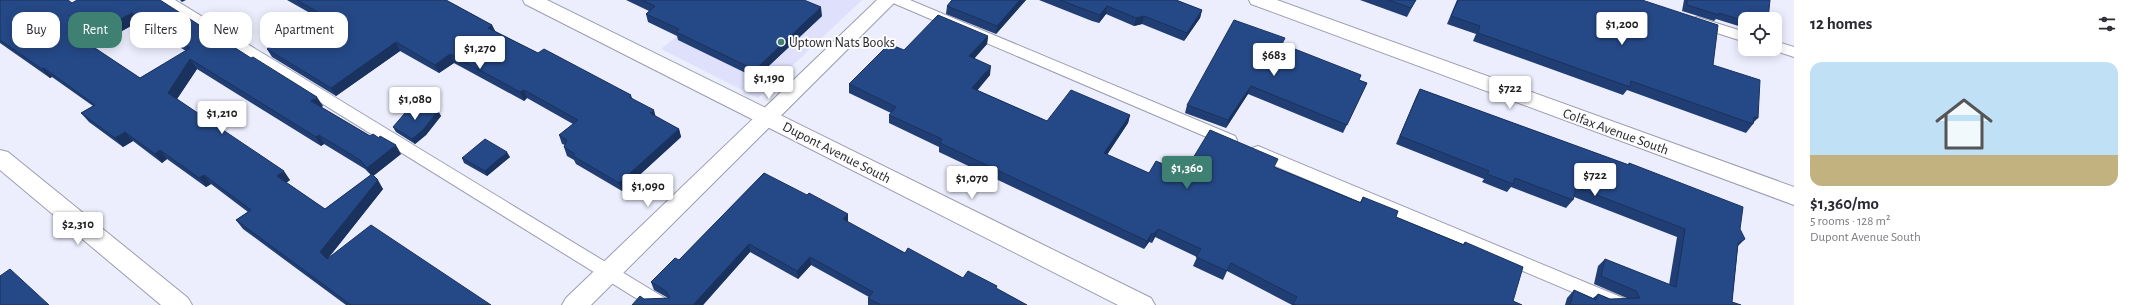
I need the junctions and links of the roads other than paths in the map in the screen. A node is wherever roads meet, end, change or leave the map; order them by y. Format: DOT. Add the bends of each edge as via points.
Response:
graph roads {
  1 [pos="165,0"];
  2 [pos="532,0"];
  3 [pos="888,0"];
  4 [pos="898,0"];
  5 [pos="1258,0"];
  6 [pos="1687,18"];
  7 [pos="1738,35"];
  8 [pos="1782,48"];
  9 [pos="1794,52"];
  10 [pos="768,117"];
  11 [pos="0,158"];
  12 [pos="1794,196"];
  13 [pos="609,272"];
  14 [pos="179,305"];
  15 [pos="575,305"];
  16 [pos="662,305"];
  17 [pos="1142,305"];
  18 [pos="1622,305"];
  1 -- 13 [label="lane"];
  2 -- 10 [label="street, Dupont Avenue South"];
  3 -- 10 [label="street"];
  4 -- 18 [label="lane"];
  5 -- 12 [label="street, Colfax Avenue South"];
  6 -- 7 [label="lane"];
  8 -- 9 [label="lane"];
  10 -- 13 [label="street"];
  10 -- 17 [label="street, Dupont Avenue South"];
  11 -- 14 [label="street"];
  13 -- 15 [label="street"];
  13 -- 16 [label="lane"];
}
